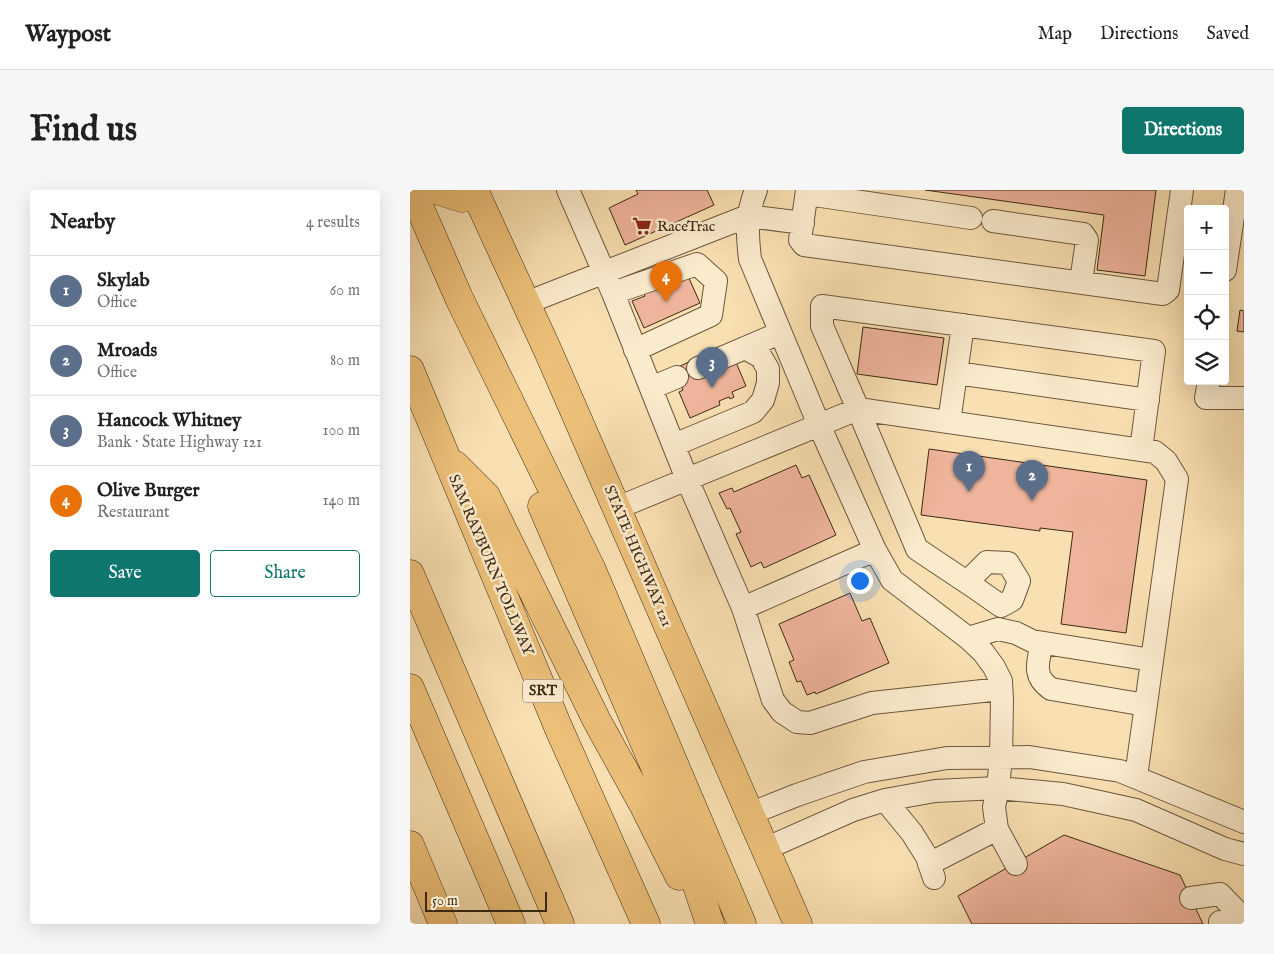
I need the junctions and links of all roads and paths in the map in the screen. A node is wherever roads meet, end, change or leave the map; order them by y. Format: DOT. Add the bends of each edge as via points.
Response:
graph roads {
  1 [pos="412,190"];
  2 [pos="436,190"];
  3 [pos="568,190"];
  4 [pos="756,190"];
  5 [pos="1182,190"];
  6 [pos="1237,190"];
  7 [pos="807,192"];
  8 [pos="476,193"];
  9 [pos="748,216"];
  10 [pos="803,222"];
  11 [pos="1228,250"];
  12 [pos="604,272"];
  13 [pos="1081,282"];
  14 [pos="613,293"];
  15 [pos="459,298"];
  16 [pos="526,303"];
  17 [pos="963,325"];
  18 [pos="780,333"];
  19 [pos="745,348"];
  20 [pos="635,350"];
  21 [pos="698,368"];
  22 [pos="410,370"];
  23 [pos="956,372"];
  24 [pos="677,377"];
  25 [pos="798,377"];
  26 [pos="1208,385"];
  27 [pos="651,388"];
  28 [pos="766,390"];
  29 [pos="1244,398"];
  30 [pos="1148,400"];
  31 [pos="858,409"];
  32 [pos="949,422"];
  33 [pos="818,425"];
  34 [pos="674,445"];
  35 [pos="1141,450"];
  36 [pos="445,455"];
  37 [pos="687,479"];
  38 [pos="617,508"];
  39 [pos="874,550"];
  40 [pos="410,574"];
  41 [pos="970,585"];
  42 [pos="1001,606"];
  43 [pos="743,608"];
  44 [pos="998,629"];
  45 [pos="968,638"];
  46 [pos="1042,643"];
  47 [pos="1152,660"];
  48 [pos="410,688"];
  49 [pos="1001,689"];
  50 [pos="1146,705"];
  51 [pos="1001,757"];
  52 [pos="1136,777"];
  53 [pos="998,788"];
  54 [pos="886,800"];
  55 [pos="749,814"];
  56 [pos="1244,822"];
  57 [pos="997,829"];
  58 [pos="410,845"];
  59 [pos="765,849"];
  60 [pos="1244,854"];
  61 [pos="1016,864"];
  62 [pos="1191,898"];
  63 [pos="1244,919"];
  64 [pos="440,923"];
  65 [pos="511,924"];
  66 [pos="560,924"];
  67 [pos="646,924"];
  68 [pos="701,924"];
  69 [pos="710,924"];
  70 [pos="742,924"];
  71 [pos="798,924"];
  1 -- 15 [label="main road"];
  2 -- 8 [label="main road" via="462,198"];
  3 -- 12 [label="street"];
  4 -- 9 [label="street"];
  5 -- 13 [label="street" via="1168,290 1163,294"];
  6 -- 11 [label="street"];
  7 -- 10 [label="street"];
  7 -- 13 [label="street" via="1083,234 1088,240"];
  8 -- 16 [label="main road, STATE HIGHWAY 121"];
  9 -- 10 [label="street"];
  9 -- 12 [label="street"];
  9 -- 18 [label="street" via="750,259"];
  10 -- 13 [label="street" via="800,240 804,245"];
  12 -- 14 [label="street"];
  12 -- 16 [label="street"];
  14 -- 20 [label="street"];
  14 -- 20 [label="street" via="697,264 716,281 711,315"];
  15 -- 69 [label="main road" via="462,320 664,788"];
  15 -- 70 [label="main road" via="592,568"];
  16 -- 38 [label="main road, STATE HIGHWAY 121"];
  17 -- 23 [label="street"];
  17 -- 30 [label="street" via="1154,351"];
  17 -- 31 [label="street" via="822,306 822,326"];
  18 -- 19 [label="street"];
  18 -- 25 [label="street"];
  19 -- 21 [label="street"];
  19 -- 28 [label="street" via="762,357 768,369"];
  20 -- 27 [label="street"];
  22 -- 36 [label="main road, SAM RAYBURN TOLLWAY / SRT"];
  23 -- 30 [label="street"];
  23 -- 32 [label="street"];
  24 -- 27 [label="street"];
  25 -- 28 [label="street"];
  25 -- 33 [label="street"];
  26 -- 29 [label="street" via="1206,398"];
  27 -- 34 [label="street"];
  28 -- 34 [label="street" via="763,400 752,412"];
  30 -- 35 [label="street"];
  31 -- 32 [label="street"];
  31 -- 33 [label="street"];
  31 -- 41 [label="street" via="917,549"];
  32 -- 35 [label="street"];
  33 -- 37 [label="street"];
  33 -- 39 [label="street"];
  34 -- 37 [label="street"];
  35 -- 47 [label="street" via="1155,452 1166,461 1177,479"];
  36 -- 67 [label="main road, SAM RAYBURN TOLLWAY / SRT" via="559,729"];
  36 -- 68 [label="main road" via="486,496"];
  37 -- 38 [label="street"];
  37 -- 43 [label="street"];
  38 -- 55 [label="main road, STATE HIGHWAY 121"];
  39 -- 43 [label="street"];
  39 -- 45 [label="street" via="892,580"];
  40 -- 66 [label="main road"];
  41 -- 42 [label="street"];
  41 -- 42 [label="street" via="973,576 987,562 1008,564 1019,581 1012,600"];
  42 -- 44 [label="street"];
  43 -- 49 [label="street" via="773,700 782,712 797,722 810,723 872,703"];
  44 -- 45 [label="street"];
  44 -- 46 [label="street"];
  45 -- 49 [label="street" via="994,666"];
  46 -- 47 [label="street"];
  46 -- 50 [label="street" via="1037,668 1043,684 1051,689"];
  47 -- 50 [label="street"];
  48 -- 65 [label="main road"];
  49 -- 51 [label="street"];
  50 -- 52 [label="street"];
  51 -- 52 [label="street" via="1029,756 1120,771"];
  51 -- 53 [label="street"];
  51 -- 55 [label="street" via="947,758 864,772"];
  52 -- 56 [label="street"];
  53 -- 54 [label="street" via="935,790"];
  53 -- 57 [label="street" via="994,807"];
  53 -- 60 [label="street" via="1063,794 1136,810 1225,849"];
  54 -- 57 [label="street" via="912,832 927,857 931,871"];
  54 -- 59 [label="street" via="853,810"];
  55 -- 59 [label="main road, STATE HIGHWAY 121"];
  57 -- 61 [label="street"];
  58 -- 64 [label="main road"];
  59 -- 71 [label="main road, STATE HIGHWAY 121"];
  62 -- 63 [label="street" via="1220,894"];
}
